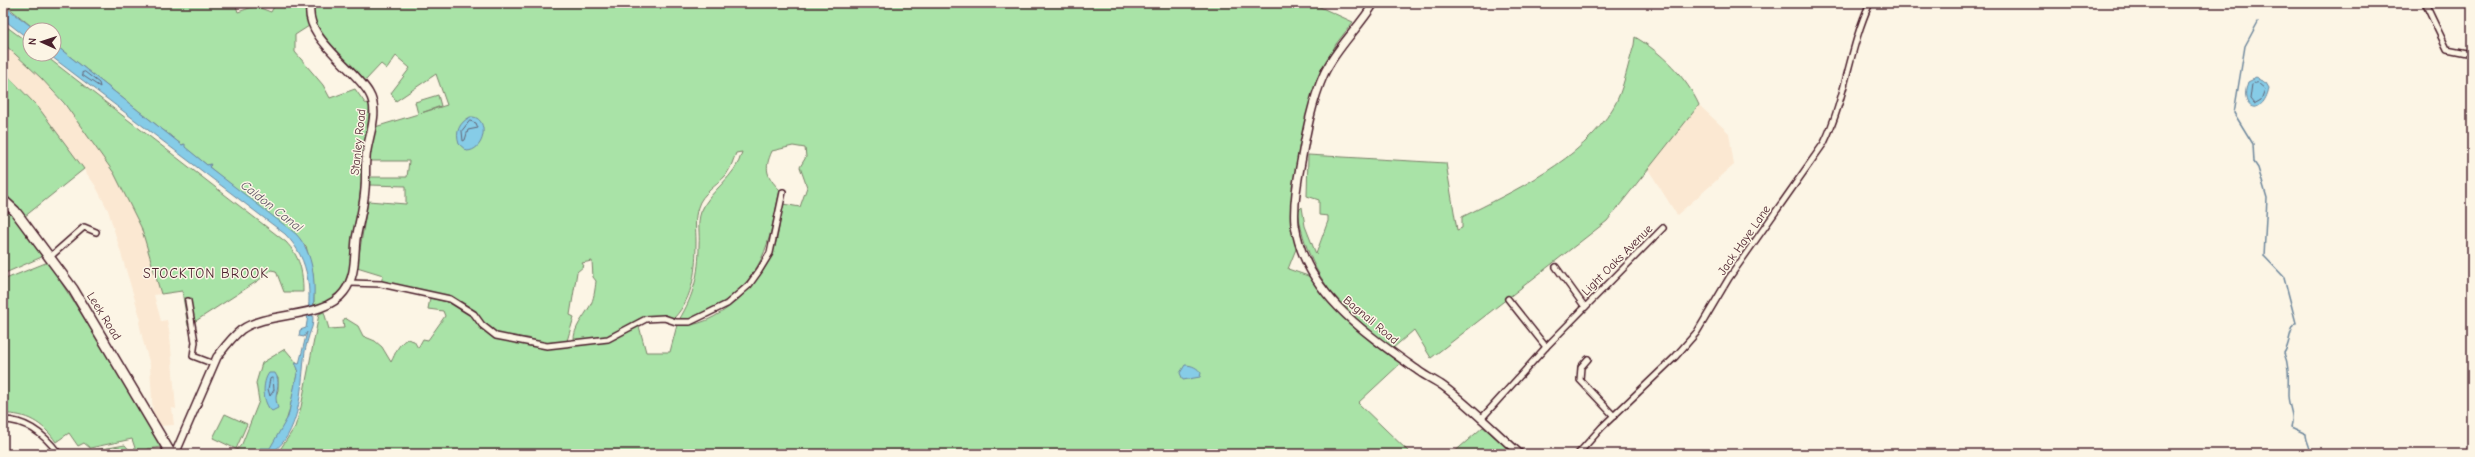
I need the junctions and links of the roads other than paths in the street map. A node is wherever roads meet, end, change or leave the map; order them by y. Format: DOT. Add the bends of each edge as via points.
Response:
graph roads {
  1 [pos="311,3"];
  2 [pos="1374,3"];
  3 [pos="1870,3"];
  4 [pos="2425,3"];
  5 [pos="2472,54"];
  6 [pos="783,192"];
  7 [pos="3,200"];
  8 [pos="1663,228"];
  9 [pos="96,232"];
  10 [pos="50,257"];
  11 [pos="1556,267"];
  12 [pos="350,283"];
  13 [pos="1508,299"];
  14 [pos="188,301"];
  15 [pos="1585,307"];
  16 [pos="1546,347"];
  17 [pos="1588,359"];
  18 [pos="214,364"];
  19 [pos="1614,416"];
  20 [pos="1481,419"];
  21 [pos="3,420"];
  22 [pos="59,454"];
  23 [pos="171,454"];
  24 [pos="176,454"];
  25 [pos="1520,454"];
  26 [pos="1578,454"];
  1 -- 12 [label="street, Stanley Road" via="310,19 316,33 366,88 373,101 374,112 366,158 362,216"];
  2 -- 20 [label="street, Bagnall Road" via="1336,54 1324,75 1313,109 1305,138 1295,204 1300,244 1312,271 1350,320 1376,342 1442,385"];
  3 -- 19 [label="street, Jack Haye Lane" via="1853,52 1835,120 1824,143 1729,278 1697,332"];
  4 -- 5 [label="street" via="2447,49"];
  6 -- 12 [label="street" via="770,253 759,271 727,304 690,322 682,323 664,318 646,319 608,339 548,346 496,336 482,325 474,314 450,299 388,285"];
  7 -- 10 [label="highway, Leek Road"];
  8 -- 15 [label="street, Light Oaks Avenue"];
  9 -- 10 [label="street" via="84,227"];
  10 -- 23 [label="highway, Leek Road" via="110,349"];
  11 -- 15 [label="street, Light Oaks Avenue"];
  12 -- 18 [label="street" via="344,293 316,310 305,310 291,316 258,322 242,330 227,344"];
  13 -- 16 [label="street"];
  14 -- 18 [label="street" via="195,342 193,356"];
  15 -- 16 [label="street, Light Oaks Avenue"];
  16 -- 20 [label="street, Light Oaks Avenue"];
  17 -- 19 [label="street" via="1581,367 1580,380"];
  18 -- 24 [label="street"];
  19 -- 26 [label="street, Jack Haye Lane"];
  20 -- 25 [label="street, Bagnall Road"];
  21 -- 22 [label="street" via="15,420 26,424 40,434"];
}
